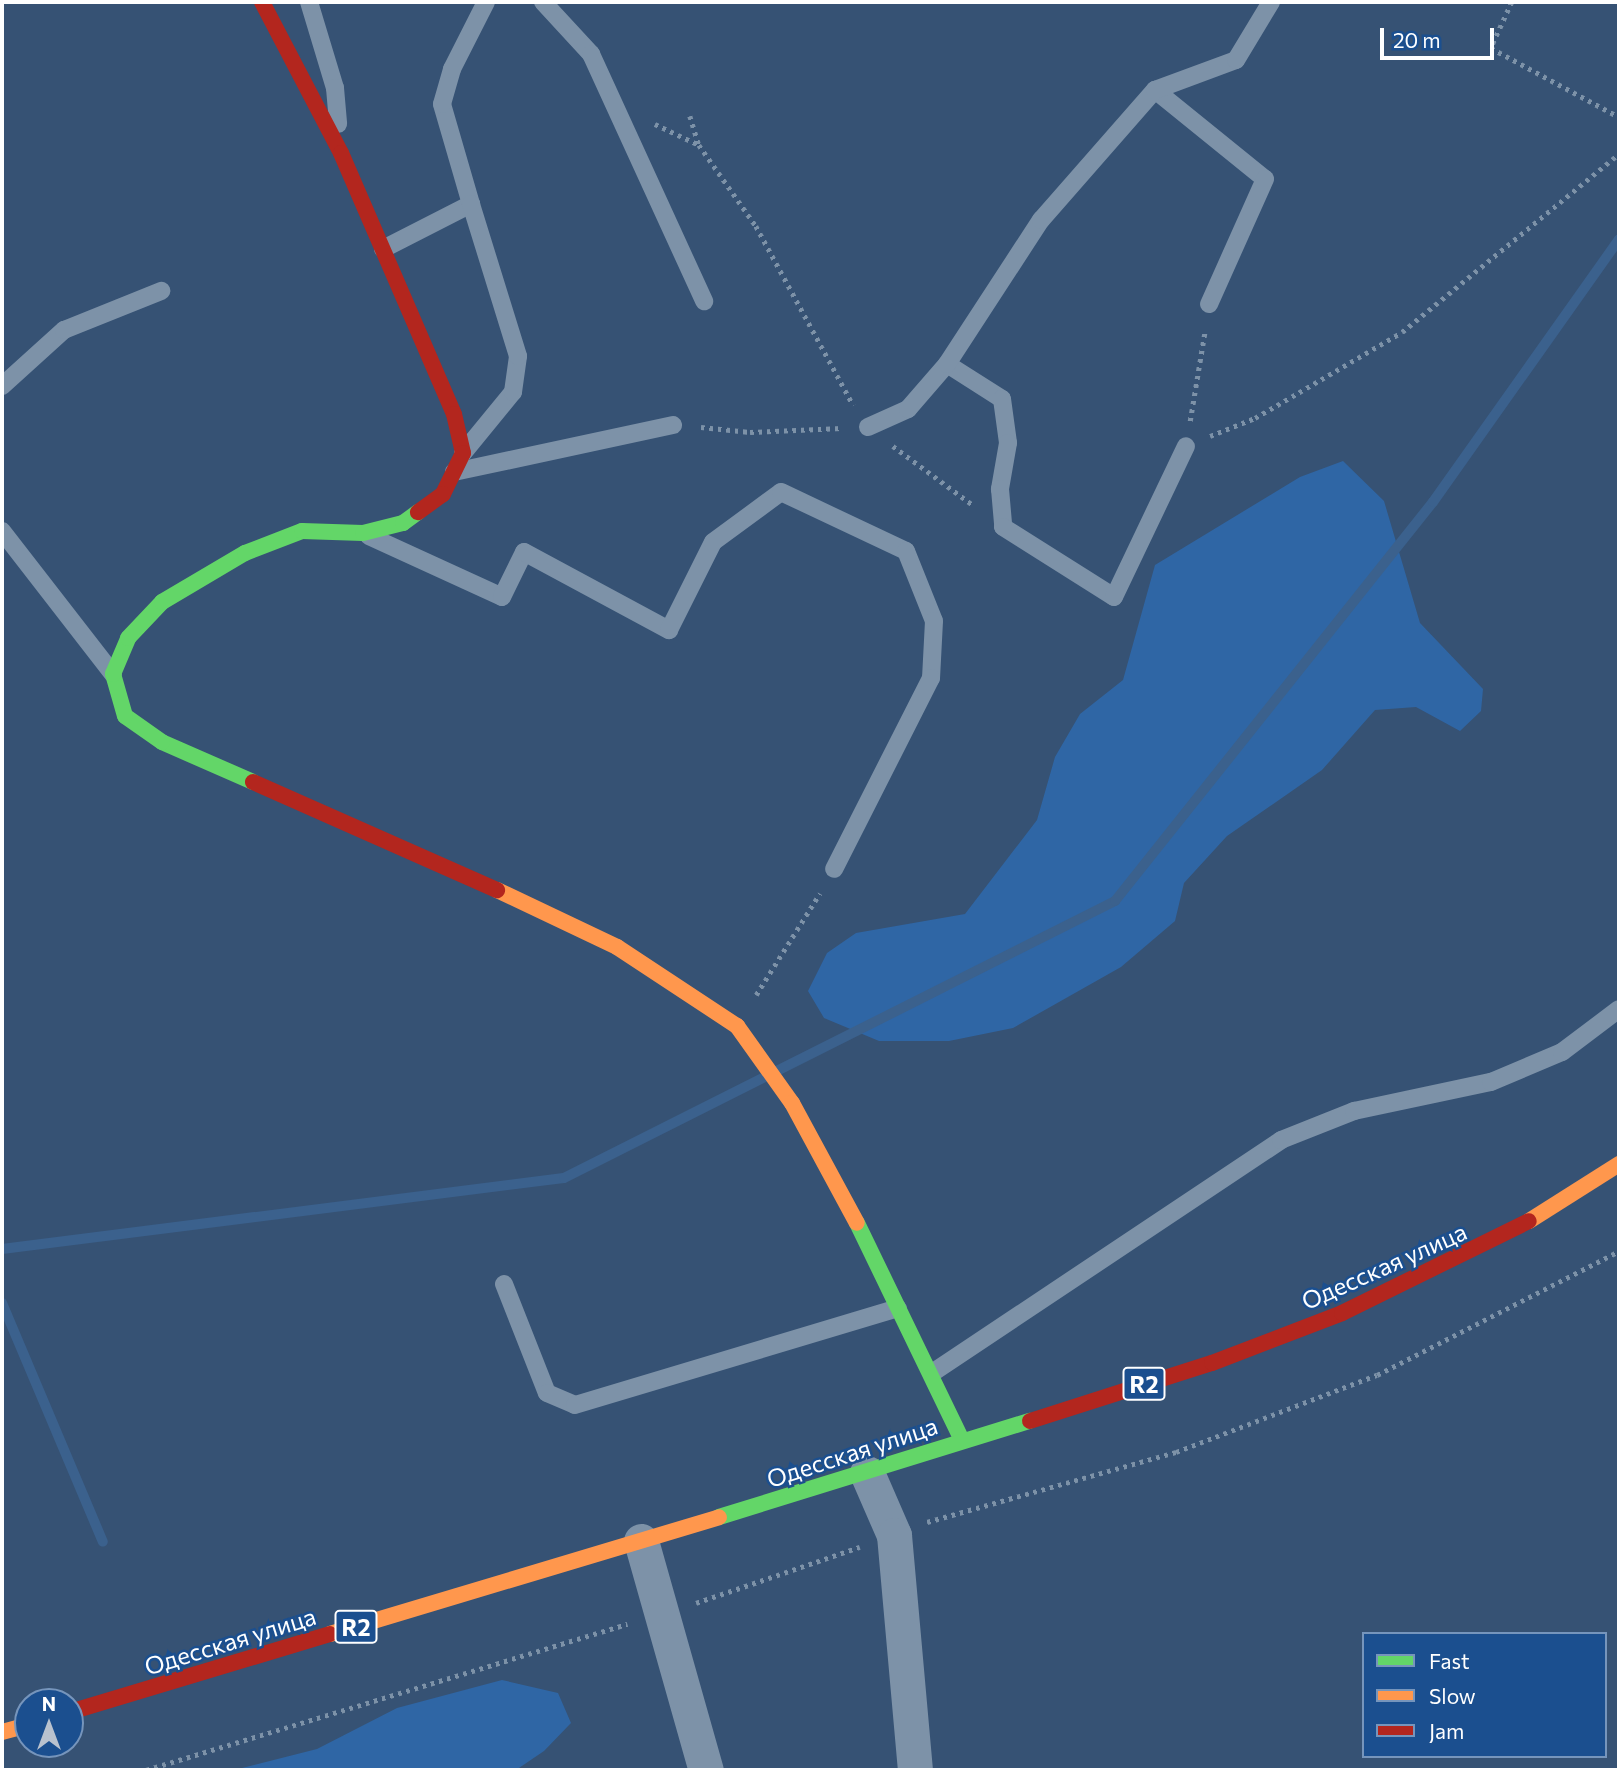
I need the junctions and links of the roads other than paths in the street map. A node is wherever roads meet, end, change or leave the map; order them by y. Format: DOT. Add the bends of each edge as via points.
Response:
graph roads {
  1 [pos="262,2"];
  2 [pos="309,2"];
  3 [pos="486,2"];
  4 [pos="543,2"];
  5 [pos="1271,2"];
  6 [pos="1154,90"];
  7 [pos="341,153"];
  8 [pos="471,204"];
  9 [pos="383,249"];
  10 [pos="161,291"];
  11 [pos="704,301"];
  12 [pos="1209,304"];
  13 [pos="947,364"];
  14 [pos="2,386"];
  15 [pos="673,425"];
  16 [pos="868,427"];
  17 [pos="1186,446"];
  18 [pos="463,453"];
  19 [pos="454,472"];
  20 [pos="2,531"];
  21 [pos="363,533"];
  22 [pos="113,674"];
  23 [pos="834,869"];
  24 [pos="1619,1009"];
  25 [pos="1619,1164"];
  26 [pos="504,1284"];
  27 [pos="898,1307"];
  28 [pos="932,1373"];
  29 [pos="962,1440"];
  30 [pos="867,1473"];
  31 [pos="641,1541"];
  32 [pos="84,1708"];
  33 [pos="706,1770"];
  34 [pos="915,1770"];
  1 -- 7 [label="street"];
  2 -- 7 [label="lane" via="335,88"];
  3 -- 8 [label="lane" via="452,69 442,104"];
  4 -- 11 [label="lane" via="591,54"];
  5 -- 6 [label="lane" via="1236,61"];
  6 -- 12 [label="lane" via="1265,179"];
  6 -- 13 [label="lane" via="1041,220"];
  7 -- 9 [label="street"];
  8 -- 9 [label="lane"];
  8 -- 18 [label="lane" via="518,356 513,392"];
  9 -- 18 [label="street" via="454,414"];
  10 -- 14 [label="lane" via="64,330"];
  13 -- 16 [label="lane" via="908,409"];
  13 -- 17 [label="lane" via="1002,399 1008,443 1000,489 1003,527 1114,597"];
  15 -- 19 [label="lane"];
  18 -- 19 [label="street"];
  19 -- 21 [label="street" via="443,494 426,509 403,523"];
  20 -- 22 [label="lane"];
  21 -- 22 [label="street" via="302,531 245,554 162,602 128,638"];
  21 -- 23 [label="lane" via="502,597 524,552 669,630 713,542 781,492 906,551 934,621 931,678"];
  22 -- 27 [label="street" via="125,716 162,741 439,862 617,947 737,1026 793,1103"];
  24 -- 28 [label="lane" via="1562,1052 1491,1082 1354,1111 1281,1140"];
  25 -- 29 [label="street, Одесская улица / R2" via="1581,1192 1493,1241 1342,1313 1212,1363"];
  26 -- 27 [label="lane" via="547,1393 575,1405"];
  27 -- 28 [label="street"];
  28 -- 29 [label="street"];
  29 -- 30 [label="street, Одесская улица / R2"];
  30 -- 31 [label="street, Одесская улица / R2"];
  30 -- 34 [label="street" via="894,1535"];
  31 -- 32 [label="street, Одесская улица / R2"];
  31 -- 33 [label="street"];
}
